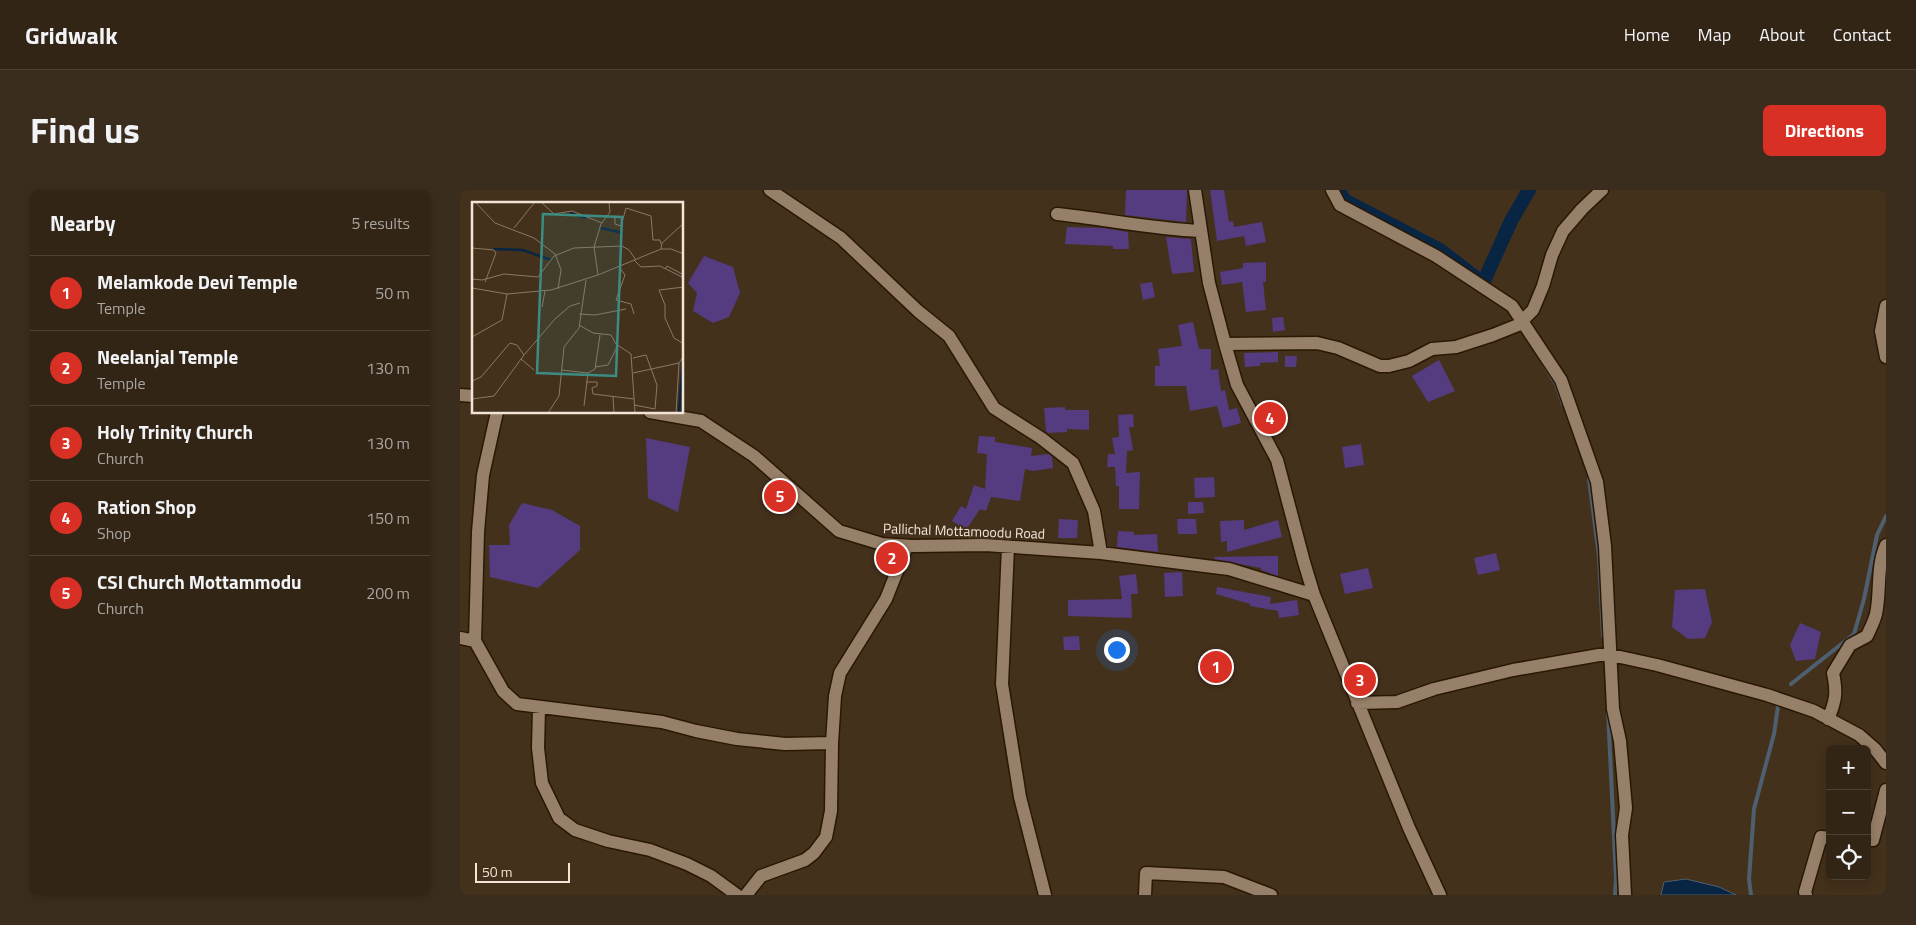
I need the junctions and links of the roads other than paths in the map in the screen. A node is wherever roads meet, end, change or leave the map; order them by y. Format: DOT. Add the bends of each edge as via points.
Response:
graph roads {
  1 [pos="770,190"];
  2 [pos="1195,190"];
  3 [pos="1332,190"];
  4 [pos="1602,190"];
  5 [pos="1057,214"];
  6 [pos="1200,231"];
  7 [pos="1886,306"];
  8 [pos="1523,320"];
  9 [pos="1225,344"];
  10 [pos="1886,358"];
  11 [pos="497,414"];
  12 [pos="661,414"];
  13 [pos="1886,545"];
  14 [pos="907,546"];
  15 [pos="1008,547"];
  16 [pos="1101,553"];
  17 [pos="1314,595"];
  18 [pos="460,638"];
  19 [pos="476,641"];
  20 [pos="1611,654"];
  21 [pos="1357,703"];
  22 [pos="538,708"];
  23 [pos="1828,719"];
  24 [pos="832,743"];
  25 [pos="1886,763"];
  26 [pos="1886,790"];
  27 [pos="1826,838"];
  28 [pos="1871,840"];
  29 [pos="1437,894"];
  30 [pos="737,895"];
  31 [pos="746,895"];
  32 [pos="1045,895"];
  33 [pos="1145,895"];
  34 [pos="1271,895"];
  35 [pos="1625,895"];
  36 [pos="1806,895"];
  1 -- 16 [label="street" via="841,238 949,336 994,408 1073,463 1094,511"];
  2 -- 6 [label="street"];
  3 -- 8 [label="street" via="1340,205 1436,256 1512,306"];
  4 -- 8 [label="street" via="1563,231 1543,286 1532,310"];
  5 -- 6 [label="street"];
  6 -- 9 [label="street"];
  7 -- 10 [label="street" via="1881,331"];
  8 -- 9 [label="street" via="1493,335 1456,347 1432,349 1409,361 1389,366 1380,366 1338,348 1317,343"];
  8 -- 20 [label="street" via="1561,380 1596,482 1605,546"];
  9 -- 17 [label="street" via="1237,385 1277,460"];
  11 -- 19 [label="street" via="483,475 478,532"];
  12 -- 14 [label="street, Pallichal Mottamoodu Road" via="701,421 754,456 839,530 882,544"];
  13 -- 23 [label="street" via="1879,572 1876,614 1867,636 1850,645 1833,673 1835,702"];
  14 -- 15 [label="street, Pallichal Mottamoodu Road"];
  14 -- 24 [label="street" via="886,599 840,673"];
  15 -- 16 [label="street, Pallichal Mottamoodu Road"];
  15 -- 32 [label="street" via="1002,684 1020,797"];
  16 -- 17 [label="street, Pallichal Mottamoodu Road" via="1229,569"];
  17 -- 21 [label="street"];
  18 -- 19 [label="street"];
  19 -- 22 [label="street" via="503,691 517,704"];
  20 -- 21 [label="street" via="1513,670 1397,702"];
  20 -- 23 [label="street" via="1767,695"];
  20 -- 35 [label="street" via="1613,709 1620,741 1626,808 1622,835"];
  21 -- 29 [label="street"];
  22 -- 24 [label="street" via="662,722 737,739 785,744"];
  22 -- 30 [label="street" via="542,783 559,818 575,830 650,850 687,864 712,876"];
  23 -- 25 [label="street" via="1859,735"];
  24 -- 31 [label="street" via="832,811 826,837 805,860 761,876"];
  26 -- 28 [label="street"];
  27 -- 36 [label="street" via="1821,837 1804,892"];
  33 -- 34 [label="street" via="1146,873 1224,877"];
}
